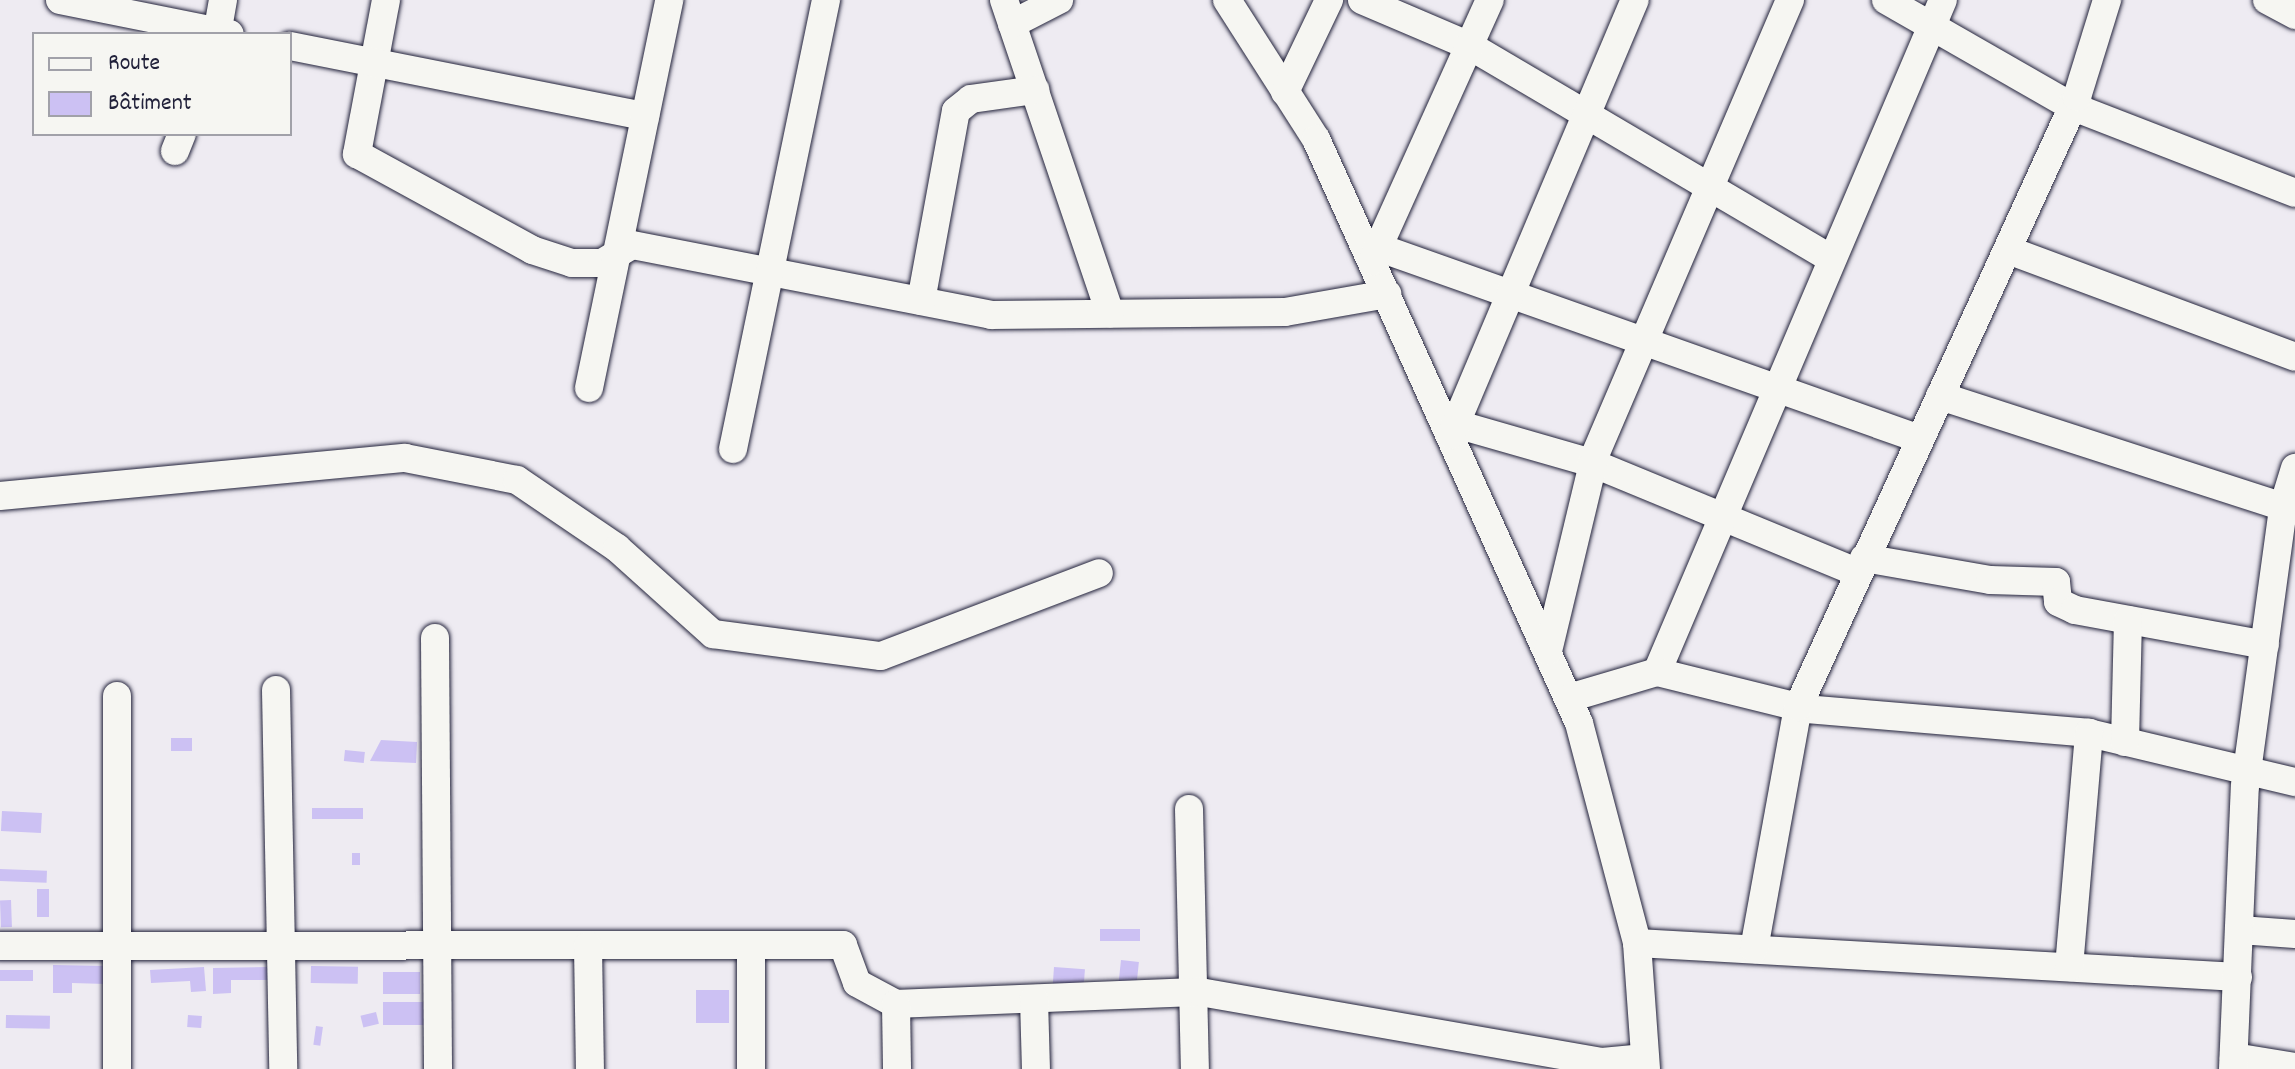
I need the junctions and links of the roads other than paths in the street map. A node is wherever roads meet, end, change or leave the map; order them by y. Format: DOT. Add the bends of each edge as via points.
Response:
graph roads {
  1 [pos="64,0"];
  2 [pos="223,0"];
  3 [pos="386,0"];
  4 [pos="669,0"];
  5 [pos="826,0"];
  6 [pos="1059,0"];
  7 [pos="1227,0"];
  8 [pos="1329,0"];
  9 [pos="1362,0"];
  10 [pos="1490,0"];
  11 [pos="1635,0"];
  12 [pos="1790,0"];
  13 [pos="1886,0"];
  14 [pos="2107,0"];
  15 [pos="1008,12"];
  16 [pos="1936,12"];
  17 [pos="216,32"];
  18 [pos="221,32"];
  19 [pos="292,46"];
  20 [pos="1470,46"];
  21 [pos="374,63"];
  22 [pos="1035,90"];
  23 [pos="1285,92"];
  24 [pos="2071,106"];
  25 [pos="1587,115"];
  26 [pos="645,116"];
  27 [pos="1705,185"];
  28 [pos="2295,193"];
  29 [pos="2008,250"];
  30 [pos="617,254"];
  31 [pos="1376,254"];
  32 [pos="1831,259"];
  33 [pos="769,272"];
  34 [pos="1387,294"];
  35 [pos="1511,294"];
  36 [pos="921,301"];
  37 [pos="1110,314"];
  38 [pos="1641,340"];
  39 [pos="2295,357"];
  40 [pos="589,388"];
  41 [pos="1776,388"];
  42 [pos="1940,396"];
  43 [pos="1454,429"];
  44 [pos="1917,438"];
  45 [pos="733,449"];
  46 [pos="1592,463"];
  47 [pos="2295,468"];
  48 [pos="0,496"];
  49 [pos="2283,507"];
  50 [pos="1722,517"];
  51 [pos="1860,565"];
  52 [pos="1099,573"];
  53 [pos="2282,607"];
  54 [pos="2128,620"];
  55 [pos="435,638"];
  56 [pos="2265,645"];
  57 [pos="1548,651"];
  58 [pos="1657,672"];
  59 [pos="276,690"];
  60 [pos="117,696"];
  61 [pos="1569,698"];
  62 [pos="1798,707"];
  63 [pos="2089,733"];
  64 [pos="2125,742"];
  65 [pos="2248,772"];
  66 [pos="2295,782"];
  67 [pos="1189,809"];
  68 [pos="2240,930"];
  69 [pos="2295,934"];
  70 [pos="1637,943"];
  71 [pos="751,945"];
  72 [pos="0,946"];
  73 [pos="117,946"];
  74 [pos="281,946"];
  75 [pos="438,946"];
  76 [pos="588,946"];
  77 [pos="1754,949"];
  78 [pos="2069,967"];
  79 [pos="2238,977"];
  80 [pos="1193,993"];
  81 [pos="1034,999"];
  82 [pos="896,1004"];
  83 [pos="1646,1063"];
  84 [pos="2234,1063"];
  85 [pos="2295,1067"];
  86 [pos="117,1069"];
  87 [pos="283,1069"];
  88 [pos="438,1069"];
  89 [pos="590,1069"];
  90 [pos="751,1069"];
  91 [pos="897,1069"];
  92 [pos="1036,1069"];
  93 [pos="1195,1069"];
  1 -- 17 [label="street"];
  2 -- 18 [label="street"];
  3 -- 21 [label="street"];
  4 -- 26 [label="street"];
  5 -- 33 [label="street"];
  6 -- 15 [label="street"];
  7 -- 23 [label="street"];
  8 -- 23 [label="street"];
  9 -- 20 [label="street"];
  10 -- 20 [label="street"];
  11 -- 25 [label="street"];
  12 -- 27 [label="street"];
  13 -- 16 [label="street"];
  14 -- 24 [label="street"];
  15 -- 22 [label="street"];
  16 -- 24 [label="street"];
  16 -- 32 [label="street"];
  19 -- 21 [label="street"];
  20 -- 25 [label="street"];
  20 -- 31 [label="street"];
  21 -- 26 [label="street"];
  21 -- 30 [label="street" via="357,154 532,250 572,263"];
  22 -- 36 [label="street" via="971,99 956,111"];
  22 -- 37 [label="street"];
  23 -- 31 [label="street" via="1316,139"];
  24 -- 28 [label="street"];
  24 -- 29 [label="street"];
  25 -- 27 [label="street"];
  25 -- 35 [label="street"];
  26 -- 30 [label="street"];
  27 -- 32 [label="street"];
  27 -- 38 [label="street"];
  29 -- 39 [label="street"];
  29 -- 42 [label="street"];
  30 -- 33 [label="street" via="632,245"];
  30 -- 40 [label="street"];
  31 -- 34 [label="street"];
  31 -- 35 [label="street"];
  32 -- 41 [label="street"];
  33 -- 36 [label="street"];
  33 -- 45 [label="street"];
  34 -- 37 [label="street" via="1285,312"];
  34 -- 43 [label="street"];
  35 -- 38 [label="street"];
  35 -- 43 [label="street"];
  36 -- 37 [label="street" via="991,315"];
  38 -- 41 [label="street"];
  38 -- 46 [label="street"];
  41 -- 44 [label="street"];
  41 -- 50 [label="street"];
  42 -- 44 [label="street"];
  42 -- 49 [label="street"];
  43 -- 46 [label="street"];
  43 -- 57 [label="street"];
  44 -- 51 [label="street"];
  46 -- 50 [label="street"];
  46 -- 57 [label="street"];
  47 -- 49 [label="street"];
  48 -- 52 [label="street" via="405,458 517,480 617,548 713,634 881,656"];
  49 -- 53 [label="street"];
  50 -- 51 [label="street"];
  50 -- 58 [label="street"];
  51 -- 54 [label="street" via="2056,582 2058,602"];
  51 -- 62 [label="street"];
  53 -- 56 [label="street"];
  54 -- 56 [label="street"];
  54 -- 64 [label="street"];
  55 -- 75 [label="street"];
  56 -- 65 [label="street"];
  57 -- 61 [label="street"];
  58 -- 61 [label="street"];
  58 -- 62 [label="street"];
  59 -- 74 [label="street"];
  60 -- 73 [label="street"];
  61 -- 70 [label="street"];
  62 -- 63 [label="street"];
  62 -- 77 [label="street"];
  63 -- 64 [label="street"];
  63 -- 78 [label="street"];
  64 -- 65 [label="street"];
  65 -- 66 [label="street"];
  65 -- 68 [label="street"];
  67 -- 80 [label="street"];
  68 -- 69 [label="street"];
  68 -- 79 [label="street"];
  70 -- 77 [label="street"];
  70 -- 83 [label="street"];
  71 -- 76 [label="street"];
  71 -- 82 [label="street" via="843,945 857,983"];
  71 -- 90 [label="street"];
  72 -- 73 [label="street"];
  73 -- 74 [label="street"];
  73 -- 86 [label="street"];
  74 -- 75 [label="street"];
  74 -- 87 [label="street"];
  75 -- 76 [label="street"];
  75 -- 88 [label="street"];
  76 -- 89 [label="street"];
  77 -- 78 [label="street"];
  78 -- 79 [label="street"];
  79 -- 84 [label="street"];
  80 -- 81 [label="street"];
  80 -- 83 [label="street" via="1602,1062"];
  80 -- 93 [label="street"];
  81 -- 82 [label="street"];
  81 -- 92 [label="street"];
  82 -- 91 [label="street"];
  84 -- 85 [label="street"];
}
